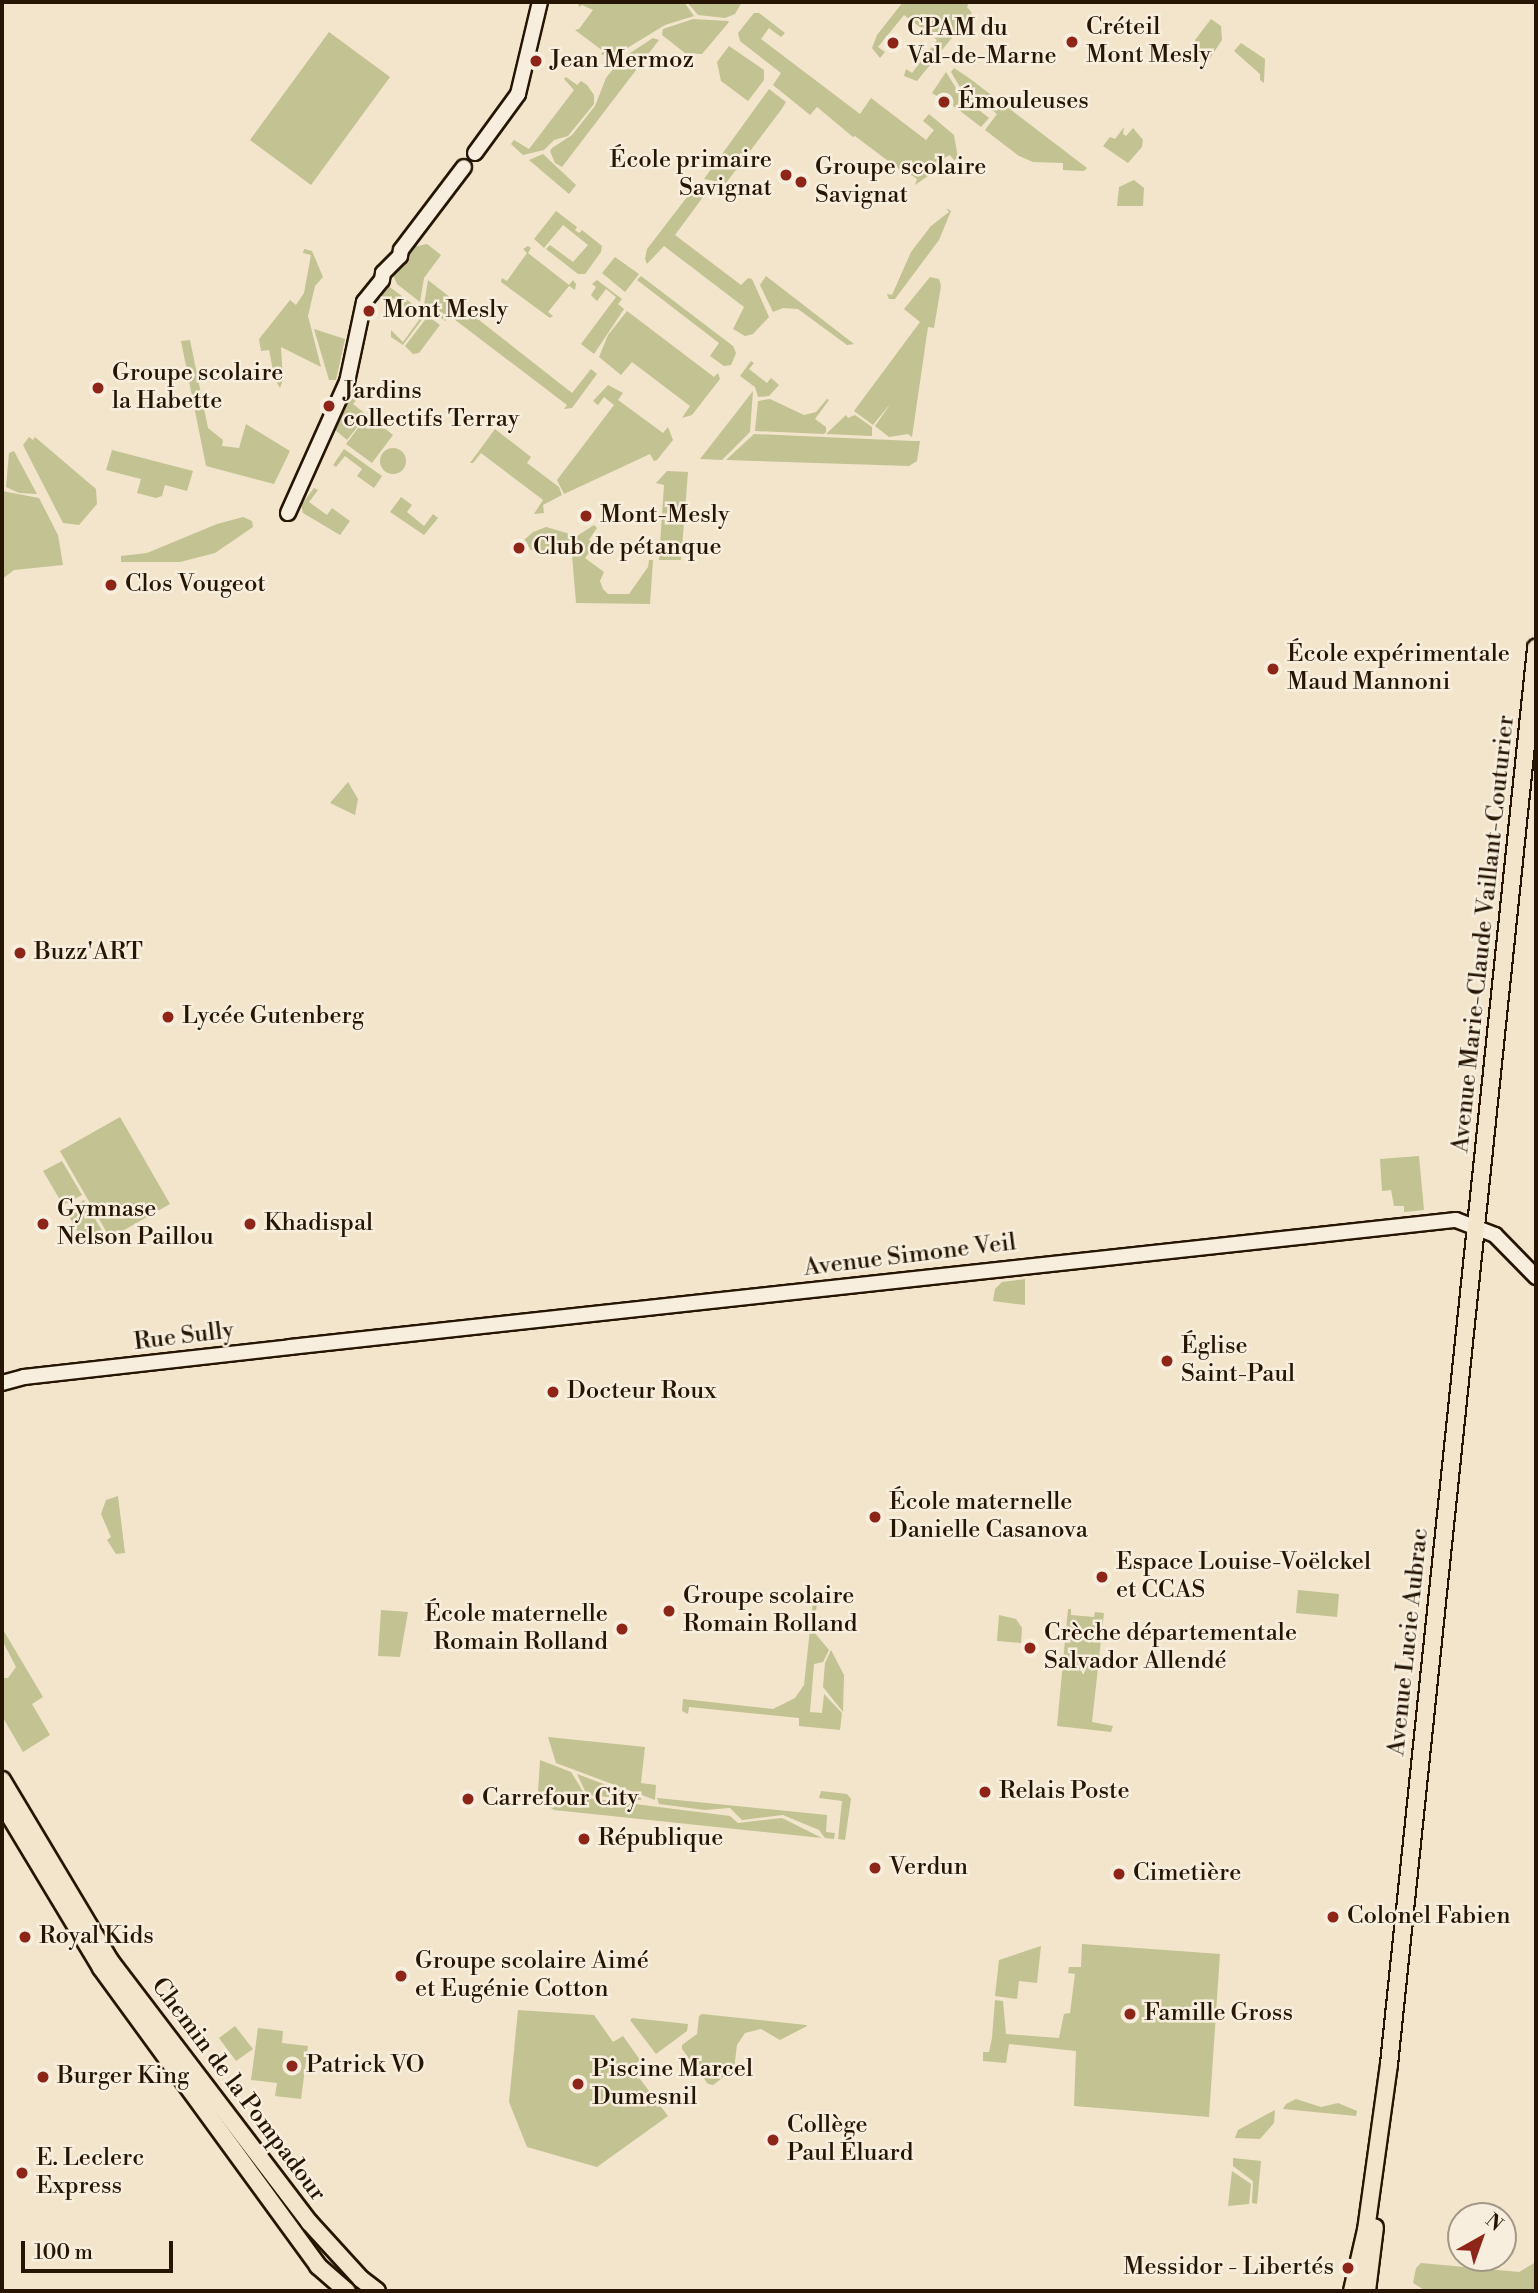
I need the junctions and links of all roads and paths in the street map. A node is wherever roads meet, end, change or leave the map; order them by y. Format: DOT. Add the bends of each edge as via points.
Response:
graph roads {
  1 [pos="540,2"];
  2 [pos="475,153"];
  3 [pos="464,167"];
  4 [pos="288,513"];
  5 [pos="1536,648"];
  6 [pos="1476,1225"];
  7 [pos="1536,1277"];
  8 [pos="349,1341"];
  9 [pos="2,1376"];
  10 [pos="24,1377"];
  11 [pos="2,1383"];
  12 [pos="2,1780"];
  13 [pos="2,1803"];
  14 [pos="69,1903"];
  15 [pos="1390,2064"];
  16 [pos="318,2266"];
  17 [pos="332,2291"];
  18 [pos="347,2291"];
  19 [pos="377,2291"];
  20 [pos="1352,2291"];
  21 [pos="1367,2291"];
  1 -- 2 [label="street" via="518,94"];
  3 -- 4 [label="street" via="364,302 347,382"];
  5 -- 6 [label="main road, Avenue Marie-Claude Vaillant-Couturier"];
  6 -- 7 [label="street" via="1495,1235"];
  6 -- 8 [label="street, Avenue Simone Veil" via="1456,1220 1291,1236"];
  6 -- 15 [label="main road, Avenue Lucie Aubrac"];
  8 -- 10 [label="street, Rue Sully"];
  9 -- 10 [label="street, Rue Sully"];
  10 -- 11 [label="street, Rue Sully"];
  12 -- 14 [label="main road"];
  13 -- 14 [label="main road"];
  14 -- 16 [label="main road, Chemin de la Pompadour" via="101,1968"];
  14 -- 19 [label="main road, Chemin de la Pompadour" via="309,2222"];
  15 -- 20 [label="main road, Avenue Lucie Aubrac" via="1366,2230"];
  15 -- 21 [label="main road, Avenue Lucie Aubrac"];
  16 -- 17 [label="main road"];
  16 -- 18 [label="main road, Chemin de la Pompadour"];
}
